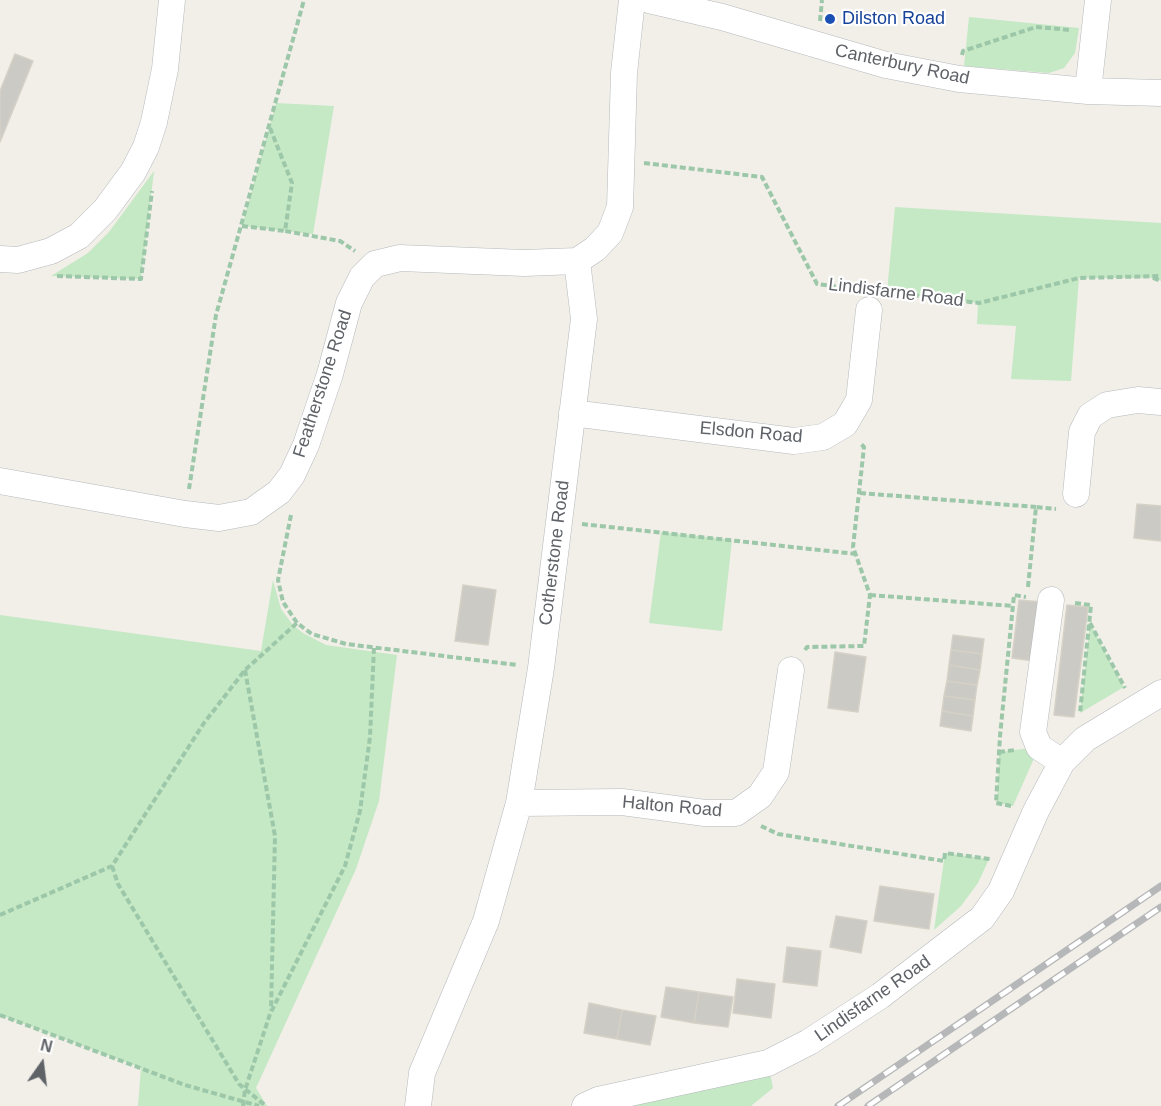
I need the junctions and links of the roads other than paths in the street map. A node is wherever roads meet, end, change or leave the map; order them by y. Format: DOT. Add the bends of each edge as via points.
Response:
graph roads {
  1 [pos="172,0"];
  2 [pos="632,0"];
  3 [pos="649,0"];
  4 [pos="1098,0"];
  5 [pos="1088,91"];
  6 [pos="1161,93"];
  7 [pos="9,259"];
  8 [pos="577,261"];
  9 [pos="869,297"];
  10 [pos="1161,402"];
  11 [pos="572,413"];
  12 [pos="0,481"];
  13 [pos="1076,494"];
  14 [pos="1039,598"];
  15 [pos="790,670"];
  16 [pos="1161,693"];
  17 [pos="1062,762"];
  18 [pos="519,803"];
  19 [pos="418,1106"];
  20 [pos="585,1106"];
  1 -- 7 [label="street" via="165,69 146,147 133,172 105,210 79,236 51,251"];
  2 -- 8 [label="street" via="624,74 620,207 610,233"];
  3 -- 5 [label="street, Canterbury Road" via="886,65 959,79"];
  4 -- 5 [label="street"];
  5 -- 6 [label="street, Canterbury Road"];
  8 -- 11 [label="street, Cotherstone Road" via="584,319"];
  8 -- 12 [label="street, Featherstone Road" via="400,258 375,264 362,277 349,303 330,374 292,475 279,492 251,512 219,518 185,514"];
  9 -- 11 [label="street, Elsdon Road" via="859,399 845,424 823,437 794,441"];
  10 -- 13 [label="street" via="1138,400 1107,405 1090,416 1082,432"];
  11 -- 18 [label="street, Cotherstone Road" via="541,668"];
  14 -- 17 [label="street" via="1033,732 1039,747"];
  15 -- 18 [label="street, Halton Road" via="776,772 760,796 736,813 622,802"];
  16 -- 17 [label="street, Lindisfarne Road" via="1085,739"];
  17 -- 20 [label="street, Lindisfarne Road" via="1001,891 982,918 880,996 809,1042 768,1063"];
  18 -- 19 [label="street, Cotherstone Road" via="486,921 422,1073"];
}
